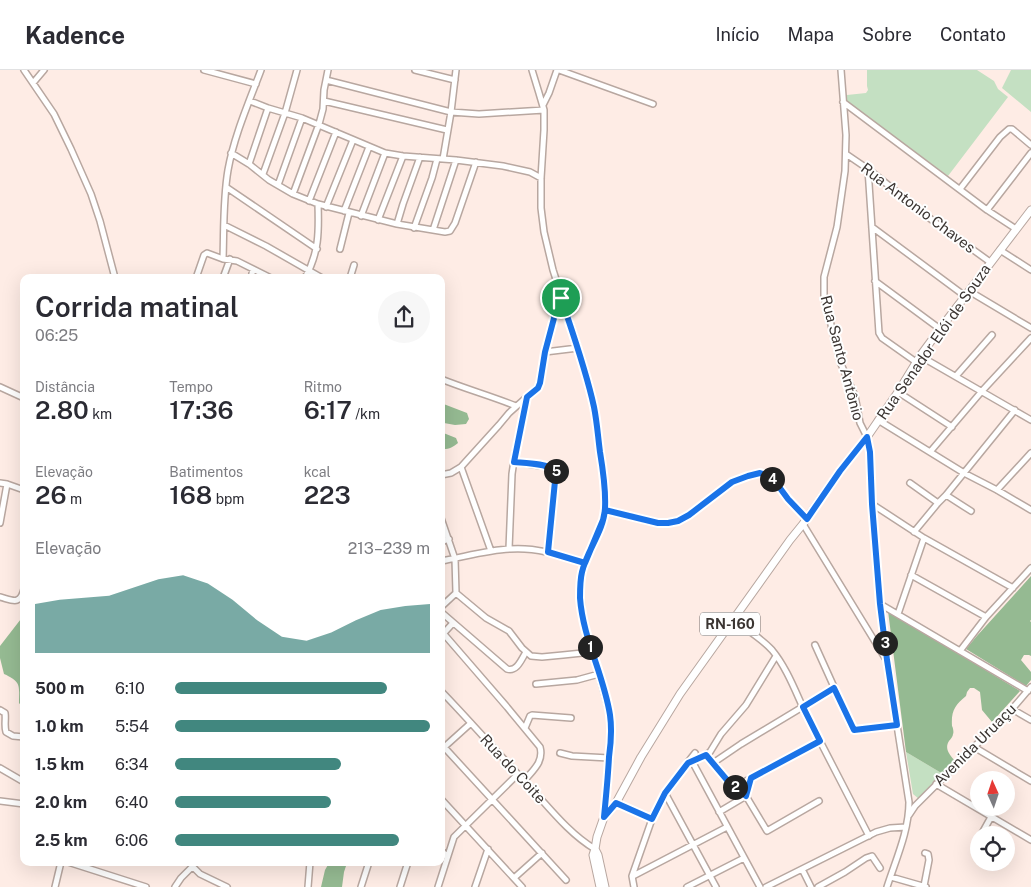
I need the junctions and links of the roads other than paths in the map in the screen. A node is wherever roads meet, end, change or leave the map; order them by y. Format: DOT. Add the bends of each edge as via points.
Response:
graph roads {
  1 [pos="24,70"];
  2 [pos="44,70"];
  3 [pos="204,70"];
  4 [pos="261,70"];
  5 [pos="297,70"];
  6 [pos="328,70"];
  7 [pos="414,70"];
  8 [pos="456,70"];
  9 [pos="532,70"];
  10 [pos="558,70"];
  11 [pos="841,70"];
  12 [pos="222,72"];
  13 [pos="326,80"];
  14 [pos="454,80"];
  15 [pos="33,84"];
  16 [pos="256,84"];
  17 [pos="250,101"];
  18 [pos="324,101"];
  19 [pos="843,102"];
  20 [pos="654,104"];
  21 [pos="268,108"];
  22 [pos="543,108"];
  23 [pos="451,112"];
  24 [pos="285,113"];
  25 [pos="302,118"];
  26 [pos="319,124"];
  27 [pos="447,130"];
  28 [pos="336,132"];
  29 [pos="353,140"];
  30 [pos="1031,145"];
  31 [pos="370,147"];
  32 [pos="231,153"];
  33 [pos="385,153"];
  34 [pos="846,154"];
  35 [pos="1031,154"];
  36 [pos="403,156"];
  37 [pos="420,158"];
  38 [pos="440,159"];
  39 [pos="456,160"];
  40 [pos="476,162"];
  41 [pos="249,164"];
  42 [pos="868,169"];
  43 [pos="263,174"];
  44 [pos="541,178"];
  45 [pos="278,185"];
  46 [pos="226,187"];
  47 [pos="960,189"];
  48 [pos="293,194"];
  49 [pos="309,201"];
  50 [pos="318,204"];
  51 [pos="326,207"];
  52 [pos="987,210"];
  53 [pos="1031,210"];
  54 [pos="347,212"];
  55 [pos="361,216"];
  56 [pos="378,220"];
  57 [pos="397,224"];
  58 [pos="224,225"];
  59 [pos="872,227"];
  60 [pos="414,228"];
  61 [pos="1016,229"];
  62 [pos="433,230"];
  63 [pos="317,248"];
  64 [pos="340,250"];
  65 [pos="1000,250"];
  66 [pos="226,259"];
  67 [pos="990,262"];
  68 [pos="354,265"];
  69 [pos="253,269"];
  70 [pos="310,270"];
  71 [pos="1031,270"];
  72 [pos="115,274"];
  73 [pos="197,274"];
  74 [pos="224,274"];
  75 [pos="252,274"];
  76 [pos="263,274"];
  77 [pos="308,274"];
  78 [pos="316,274"];
  79 [pos="351,274"];
  80 [pos="875,282"];
  81 [pos="967,293"];
  82 [pos="561,298"];
  83 [pos="1031,328"];
  84 [pos="940,329"];
  85 [pos="992,334"];
  86 [pos="1031,338"];
  87 [pos="578,348"];
  88 [pos="545,352"];
  89 [pos="918,359"];
  90 [pos="956,376"];
  91 [pos="445,381"];
  92 [pos="0,387"];
  93 [pos="982,391"];
  94 [pos="898,392"];
  95 [pos="20,396"];
  96 [pos="527,397"];
  97 [pos="516,406"];
  98 [pos="1015,410"];
  99 [pos="878,420"];
  100 [pos="1031,420"];
  101 [pos="952,427"];
  102 [pos="867,437"];
  103 [pos="930,452"];
  104 [pos="1031,453"];
  105 [pos="514,462"];
  106 [pos="460,467"];
  107 [pos="964,472"];
  108 [pos="445,475"];
  109 [pos="910,482"];
  110 [pos="0,484"];
  111 [pos="7,484"];
  112 [pos="20,489"];
  113 [pos="996,490"];
  114 [pos="946,495"];
  115 [pos="938,503"];
  116 [pos="872,504"];
  117 [pos="605,510"];
  118 [pos="1031,510"];
  119 [pos="971,511"];
  120 [pos="805,521"];
  121 [pos="0,523"];
  122 [pos="445,528"];
  123 [pos="914,532"];
  124 [pos="924,538"];
  125 [pos="449,539"];
  126 [pos="445,540"];
  127 [pos="509,549"];
  128 [pos="491,552"];
  129 [pos="548,552"];
  130 [pos="455,559"];
  131 [pos="445,560"];
  132 [pos="585,563"];
  133 [pos="1031,568"];
  134 [pos="911,575"];
  135 [pos="1012,588"];
  136 [pos="456,593"];
  137 [pos="0,597"];
  138 [pos="20,598"];
  139 [pos="445,603"];
  140 [pos="880,604"];
  141 [pos="898,614"];
  142 [pos="445,615"];
  143 [pos="986,617"];
  144 [pos="733,620"];
  145 [pos="454,623"];
  146 [pos="445,631"];
  147 [pos="445,637"];
  148 [pos="815,644"];
  149 [pos="960,651"];
  150 [pos="526,652"];
  151 [pos="592,652"];
  152 [pos="776,656"];
  153 [pos="887,660"];
  154 [pos="599,674"];
  155 [pos="536,684"];
  156 [pos="834,688"];
  157 [pos="1029,689"];
  158 [pos="445,695"];
  159 [pos="803,707"];
  160 [pos="1012,709"];
  161 [pos="0,710"];
  162 [pos="571,718"];
  163 [pos="1031,720"];
  164 [pos="471,724"];
  165 [pos="897,725"];
  166 [pos="525,728"];
  167 [pos="20,737"];
  168 [pos="820,741"];
  169 [pos="445,747"];
  170 [pos="974,747"];
  171 [pos="445,751"];
  172 [pos="560,753"];
  173 [pos="695,753"];
  174 [pos="706,755"];
  175 [pos="609,758"];
  176 [pos="690,762"];
  177 [pos="712,763"];
  178 [pos="0,768"];
  179 [pos="518,774"];
  180 [pos="751,778"];
  181 [pos="20,780"];
  182 [pos="524,781"];
  183 [pos="1031,781"];
  184 [pos="936,784"];
  185 [pos="736,788"];
  186 [pos="665,793"];
  187 [pos="746,796"];
  188 [pos="908,796"];
  189 [pos="492,800"];
  190 [pos="0,801"];
  191 [pos="819,801"];
  192 [pos="918,802"];
  193 [pos="445,803"];
  194 [pos="616,803"];
  195 [pos="20,804"];
  196 [pos="719,812"];
  197 [pos="909,816"];
  198 [pos="604,817"];
  199 [pos="991,817"];
  200 [pos="652,819"];
  201 [pos="466,825"];
  202 [pos="727,826"];
  203 [pos="986,826"];
  204 [pos="906,827"];
  205 [pos="869,836"];
  206 [pos="1031,840"];
  207 [pos="693,844"];
  208 [pos="488,849"];
  209 [pos="595,850"];
  210 [pos="542,853"];
  211 [pos="925,853"];
  212 [pos="445,854"];
  213 [pos="448,857"];
  214 [pos="744,858"];
  215 [pos="60,866"];
  216 [pos="80,866"];
  217 [pos="310,866"];
  218 [pos="368,866"];
  219 [pos="407,866"];
  220 [pos="192,867"];
  221 [pos="880,868"];
  222 [pos="802,870"];
  223 [pos="632,876"];
  224 [pos="710,876"];
  225 [pos="891,876"];
  226 [pos="566,880"];
  227 [pos="515,882"];
  228 [pos="602,884"];
  229 [pos="55,887"];
  230 [pos="146,887"];
  231 [pos="175,887"];
  232 [pos="227,887"];
  233 [pos="308,887"];
  234 [pos="361,887"];
  235 [pos="400,887"];
  236 [pos="438,887"];
  237 [pos="475,887"];
  238 [pos="522,887"];
  239 [pos="634,887"];
  240 [pos="687,887"];
  241 [pos="716,887"];
  242 [pos="760,887"];
  243 [pos="766,887"];
  244 [pos="811,887"];
  245 [pos="818,887"];
  246 [pos="887,887"];
  247 [pos="925,887"];
  1 -- 15 [label="street"];
  2 -- 15 [label="street"];
  3 -- 12 [label="street"];
  4 -- 16 [label="street"];
  5 -- 24 [label="street"];
  6 -- 13 [label="street"];
  7 -- 14 [label="street"];
  8 -- 14 [label="street"];
  9 -- 22 [label="street"];
  10 -- 20 [label="street"];
  10 -- 22 [label="street"];
  11 -- 19 [label="street, Rua Santo Antônio"];
  12 -- 16 [label="street"];
  13 -- 18 [label="street"];
  13 -- 23 [label="street"];
  14 -- 23 [label="street"];
  15 -- 72 [label="street" via="54,114 91,194"];
  16 -- 17 [label="street"];
  17 -- 21 [label="street"];
  17 -- 32 [label="street"];
  18 -- 26 [label="street"];
  18 -- 27 [label="street"];
  19 -- 34 [label="street, Rua Santo Antônio"];
  19 -- 47 [label="street"];
  21 -- 24 [label="street"];
  21 -- 41 [label="street"];
  22 -- 23 [label="street" via="479,114"];
  22 -- 44 [label="street"];
  23 -- 27 [label="street"];
  24 -- 25 [label="street"];
  24 -- 43 [label="street"];
  25 -- 26 [label="street"];
  25 -- 45 [label="street"];
  26 -- 28 [label="street"];
  26 -- 48 [label="street"];
  27 -- 38 [label="street"];
  28 -- 29 [label="street"];
  28 -- 49 [label="street"];
  29 -- 31 [label="street"];
  29 -- 51 [label="street"];
  30 -- 47 [label="street" via="1009,129"];
  31 -- 33 [label="street"];
  31 -- 54 [label="street"];
  32 -- 41 [label="street"];
  32 -- 46 [label="street"];
  33 -- 36 [label="street"];
  33 -- 55 [label="street"];
  34 -- 42 [label="street, Rua Antonio Chaves"];
  34 -- 102 [label="street, Rua Santo Antônio" via="837,227 823,286 841,364"];
  35 -- 52 [label="street"];
  36 -- 37 [label="street"];
  36 -- 56 [label="street"];
  37 -- 38 [label="street"];
  37 -- 57 [label="street"];
  38 -- 39 [label="street"];
  38 -- 60 [label="street"];
  39 -- 40 [label="street"];
  39 -- 62 [label="street"];
  40 -- 44 [label="street" via="519,169"];
  40 -- 62 [label="street" via="450,232"];
  41 -- 43 [label="street"];
  42 -- 59 [label="street"];
  42 -- 67 [label="street, Rua Antonio Chaves"];
  43 -- 45 [label="street"];
  44 -- 82 [label="street" via="544,232"];
  45 -- 48 [label="street"];
  46 -- 58 [label="street"];
  46 -- 63 [label="street"];
  47 -- 52 [label="street"];
  48 -- 49 [label="street"];
  49 -- 50 [label="street"];
  50 -- 51 [label="street"];
  50 -- 63 [label="street"];
  51 -- 54 [label="street"];
  52 -- 61 [label="street"];
  53 -- 61 [label="main road, Rua Senador Elói de Souza / RN-160"];
  54 -- 55 [label="street"];
  54 -- 64 [label="street"];
  55 -- 56 [label="street"];
  56 -- 57 [label="street"];
  57 -- 60 [label="street"];
  58 -- 66 [label="street"];
  58 -- 70 [label="street"];
  59 -- 80 [label="street"];
  59 -- 81 [label="street"];
  60 -- 62 [label="street"];
  61 -- 65 [label="main road, Rua Senador Elói de Souza / RN-160"];
  63 -- 70 [label="street"];
  65 -- 67 [label="main road, Rua Senador Elói de Souza / RN-160"];
  65 -- 71 [label="street"];
  66 -- 69 [label="street"];
  66 -- 73 [label="street" via="205,253"];
  66 -- 74 [label="street"];
  67 -- 81 [label="main road, Rua Senador Elói de Souza / RN-160"];
  68 -- 79 [label="street"];
  69 -- 75 [label="street"];
  69 -- 76 [label="street"];
  70 -- 77 [label="street"];
  70 -- 78 [label="street"];
  80 -- 84 [label="street"];
  80 -- 89 [label="street" via="879,335"];
  81 -- 83 [label="street"];
  81 -- 84 [label="main road, Rua Senador Elói de Souza / RN-160"];
  82 -- 87 [label="street"];
  82 -- 88 [label="street"];
  84 -- 89 [label="main road, Rua Senador Elói de Souza / RN-160"];
  85 -- 90 [label="street"];
  86 -- 93 [label="street"];
  87 -- 88 [label="street"];
  87 -- 117 [label="street" via="594,407"];
  88 -- 96 [label="street" via="540,383"];
  89 -- 90 [label="street"];
  89 -- 94 [label="main road, Rua Senador Elói de Souza / RN-160"];
  90 -- 93 [label="street"];
  91 -- 97 [label="street"];
  92 -- 95 [label="street"];
  93 -- 98 [label="street"];
  93 -- 101 [label="street"];
  94 -- 99 [label="main road, Rua Senador Elói de Souza / RN-160"];
  94 -- 101 [label="street"];
  96 -- 97 [label="street"];
  96 -- 105 [label="street"];
  97 -- 106 [label="street"];
  98 -- 100 [label="street"];
  98 -- 107 [label="street"];
  99 -- 102 [label="main road, Rua Senador Elói de Souza / RN-160"];
  99 -- 103 [label="street"];
  101 -- 103 [label="street"];
  102 -- 116 [label="street, Rua Santo Antônio"];
  102 -- 120 [label="main road, Rua Senador Elói de Souza / RN-160"];
  103 -- 107 [label="street"];
  104 -- 113 [label="street"];
  105 -- 127 [label="street"];
  105 -- 129 [label="street" via="556,471"];
  106 -- 108 [label="street"];
  106 -- 128 [label="street"];
  107 -- 113 [label="street"];
  107 -- 114 [label="street"];
  109 -- 115 [label="street"];
  110 -- 111 [label="street"];
  111 -- 112 [label="street"];
  111 -- 121 [label="street"];
  113 -- 118 [label="street"];
  114 -- 115 [label="street"];
  114 -- 119 [label="street"];
  115 -- 123 [label="street"];
  116 -- 123 [label="street"];
  116 -- 140 [label="street, Rua Santo Antônio"];
  117 -- 120 [label="street" via="658,523 678,521 732,482 760,473 774,480"];
  117 -- 132 [label="street"];
  120 -- 144 [label="main road, Rua Senador Elói de Souza / RN-160"];
  120 -- 153 [label="street"];
  122 -- 125 [label="street"];
  123 -- 124 [label="street"];
  124 -- 134 [label="street"];
  124 -- 135 [label="street"];
  125 -- 126 [label="street"];
  125 -- 130 [label="street"];
  127 -- 128 [label="street"];
  127 -- 129 [label="street"];
  128 -- 130 [label="street"];
  129 -- 132 [label="street"];
  130 -- 131 [label="street"];
  130 -- 136 [label="street"];
  132 -- 151 [label="street" via="580,598"];
  133 -- 135 [label="street"];
  134 -- 141 [label="street"];
  134 -- 143 [label="street"];
  135 -- 143 [label="street"];
  136 -- 139 [label="street"];
  136 -- 150 [label="street" via="486,618 509,631"];
  137 -- 138 [label="street" via="14,601"];
  140 -- 141 [label="street"];
  140 -- 153 [label="street, Rua Santo Antônio"];
  141 -- 149 [label="street"];
  142 -- 145 [label="street"];
  143 -- 149 [label="street"];
  144 -- 152 [label="street"];
  144 -- 194 [label="main road, Rua Senador Elói de Souza / RN-160" via="680,694"];
  145 -- 146 [label="street"];
  145 -- 150 [label="street" via="507,669 516,667"];
  147 -- 166 [label="street"];
  148 -- 156 [label="street"];
  149 -- 157 [label="street"];
  150 -- 151 [label="street" via="535,657"];
  151 -- 154 [label="street"];
  152 -- 159 [label="street"];
  152 -- 174 [label="street" via="746,705"];
  153 -- 165 [label="street, Rua Santo Antônio"];
  154 -- 155 [label="street"];
  154 -- 175 [label="street" via="610,716"];
  156 -- 159 [label="street"];
  156 -- 165 [label="street" via="854,730"];
  157 -- 160 [label="street, Avenida Uruaçu"];
  158 -- 164 [label="street, Rua do Coite"];
  159 -- 168 [label="street"];
  159 -- 177 [label="street"];
  160 -- 163 [label="street"];
  160 -- 170 [label="street, Avenida Uruaçu"];
  161 -- 167 [label="street" via="5,713 6,732"];
  162 -- 166 [label="street" via="532,715"];
  164 -- 169 [label="street"];
  164 -- 179 [label="street, Rua do Coite"];
  165 -- 188 [label="street, Rua Santo Antônio"];
  166 -- 182 [label="street" via="542,754"];
  168 -- 180 [label="street"];
  168 -- 205 [label="street"];
  170 -- 183 [label="street"];
  170 -- 184 [label="street, Avenida Uruaçu"];
  171 -- 189 [label="street"];
  172 -- 175 [label="street"];
  173 -- 176 [label="street"];
  174 -- 176 [label="street"];
  174 -- 177 [label="street"];
  175 -- 198 [label="street"];
  176 -- 186 [label="street"];
  176 -- 196 [label="street"];
  177 -- 185 [label="street"];
  178 -- 181 [label="street"];
  179 -- 182 [label="street, Rua do Coite"];
  179 -- 189 [label="street"];
  180 -- 185 [label="street"];
  180 -- 187 [label="street"];
  182 -- 209 [label="street, Rua do Coite"];
  184 -- 192 [label="street, Avenida Uruaçu"];
  184 -- 199 [label="street"];
  185 -- 187 [label="street"];
  186 -- 200 [label="street"];
  186 -- 207 [label="street"];
  187 -- 191 [label="street" via="768,831"];
  187 -- 196 [label="street"];
  188 -- 192 [label="street" via="914,803"];
  188 -- 197 [label="street, Rua Santo Antônio"];
  189 -- 201 [label="street"];
  189 -- 210 [label="street"];
  190 -- 195 [label="street"];
  192 -- 197 [label="street, Avenida Uruaçu"];
  193 -- 201 [label="street"];
  194 -- 198 [label="main road, Rua Senador Elói de Souza / RN-160"];
  194 -- 200 [label="street"];
  196 -- 202 [label="street"];
  197 -- 204 [label="street"];
  198 -- 209 [label="main road, Rua Senador Elói de Souza / RN-160"];
  199 -- 203 [label="street"];
  199 -- 206 [label="street"];
  200 -- 223 [label="street"];
  201 -- 208 [label="street"];
  201 -- 213 [label="street" via="454,837"];
  202 -- 207 [label="street"];
  202 -- 214 [label="street"];
  204 -- 205 [label="street" via="890,828"];
  204 -- 225 [label="street"];
  205 -- 222 [label="street"];
  207 -- 223 [label="street"];
  207 -- 224 [label="street"];
  208 -- 227 [label="street"];
  208 -- 237 [label="street"];
  209 -- 228 [label="main road, Rua Senador Elói de Souza / RN-160" via="593,855"];
  210 -- 226 [label="street"];
  210 -- 227 [label="street"];
  211 -- 247 [label="street" via="930,860"];
  212 -- 213 [label="street"];
  213 -- 236 [label="street"];
  214 -- 224 [label="street"];
  214 -- 242 [label="street"];
  215 -- 229 [label="street"];
  216 -- 230 [label="street"];
  217 -- 233 [label="street"];
  218 -- 234 [label="street"];
  219 -- 235 [label="street"];
  220 -- 231 [label="street"];
  220 -- 232 [label="street"];
  221 -- 245 [label="street" via="872,856"];
  222 -- 243 [label="street"];
  222 -- 244 [label="street"];
  223 -- 239 [label="street"];
  224 -- 240 [label="street"];
  224 -- 241 [label="street"];
  225 -- 246 [label="street"];
  225 -- 247 [label="street"];
  227 -- 238 [label="street"];
}
